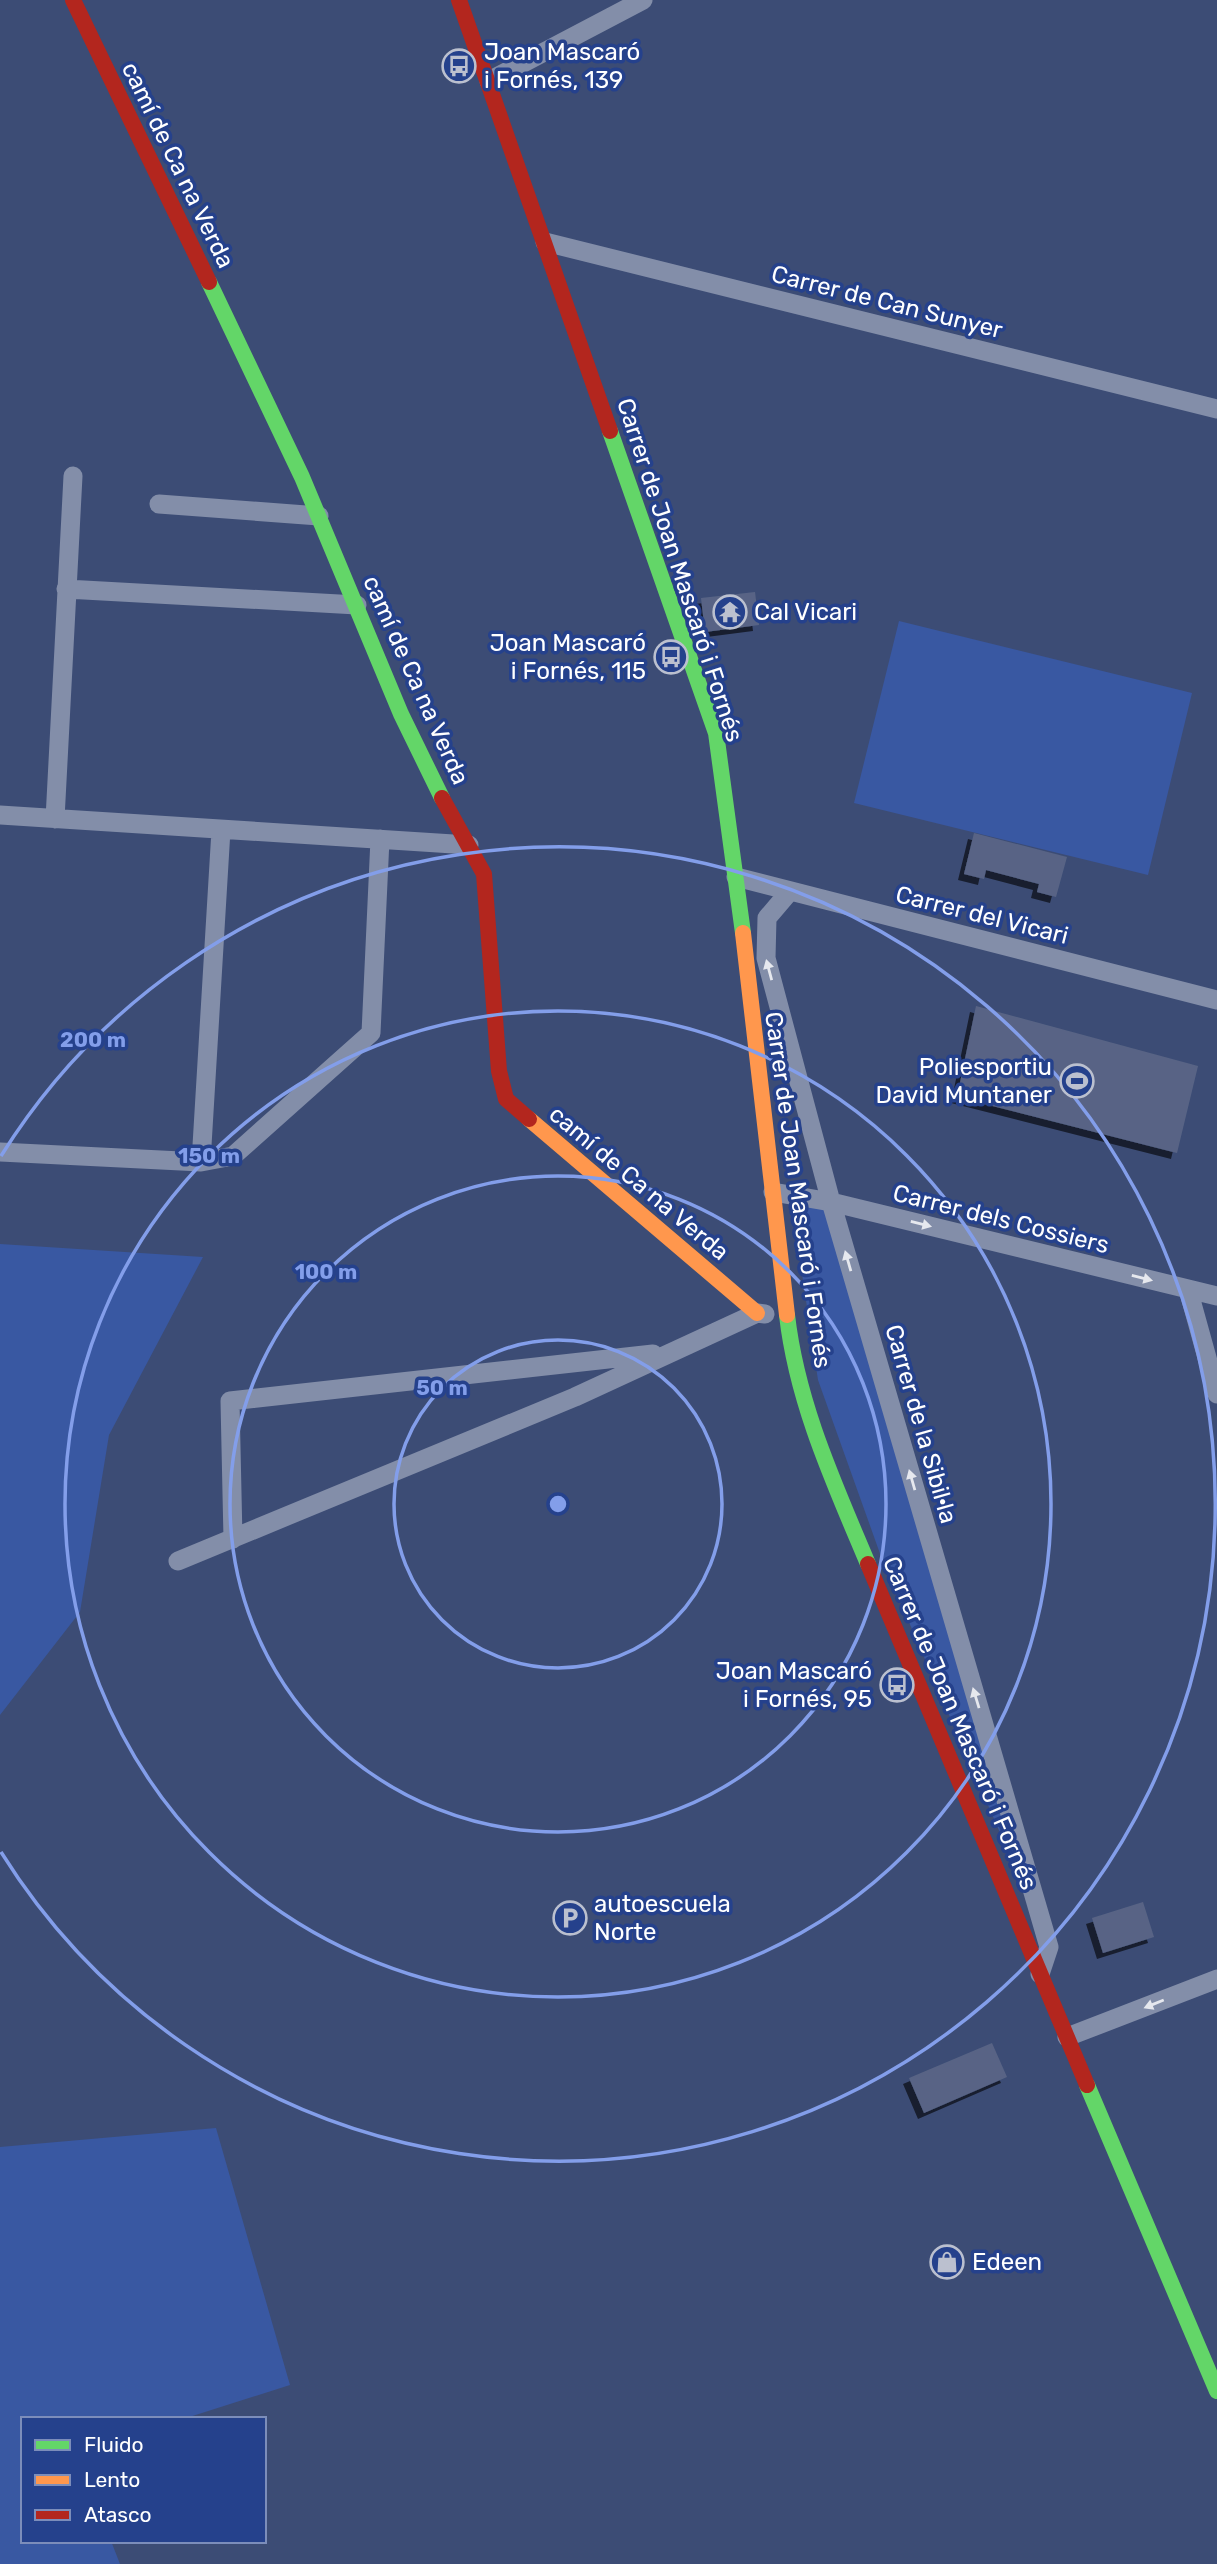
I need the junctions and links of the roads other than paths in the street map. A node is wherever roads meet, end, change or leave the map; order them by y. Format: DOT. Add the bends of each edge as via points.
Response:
graph roads {
  1 [pos="73,0"];
  2 [pos="459,0"];
  3 [pos="643,0"];
  4 [pos="489,81"];
  5 [pos="545,242"];
  6 [pos="1217,409"];
  7 [pos="73,476"];
  8 [pos="159,504"];
  9 [pos="319,516"];
  10 [pos="66,589"];
  11 [pos="357,605"];
  12 [pos="0,816"];
  13 [pos="55,819"];
  14 [pos="221,830"];
  15 [pos="380,839"];
  16 [pos="469,845"];
  17 [pos="736,877"];
  18 [pos="790,891"];
  19 [pos="1217,1000"];
  20 [pos="0,1152"];
  21 [pos="201,1163"];
  22 [pos="773,1192"];
  23 [pos="831,1202"];
  24 [pos="1188,1289"];
  25 [pos="1217,1296"];
  26 [pos="757,1313"];
  27 [pos="788,1316"];
  28 [pos="668,1352"];
  29 [pos="1217,1394"];
  30 [pos="233,1539"];
  31 [pos="178,1561"];
  32 [pos="1040,1974"];
  33 [pos="1217,1979"];
  34 [pos="1067,2037"];
  35 [pos="1217,2391"];
  1 -- 9 [label="street, camí de Ca na Verda"];
  2 -- 4 [label="street, Carrer de Joan Mascaró i Fornés"];
  3 -- 4 [label="street"];
  4 -- 5 [label="street, Carrer de Joan Mascaró i Fornés"];
  5 -- 6 [label="street, Carrer de Can Sunyer"];
  5 -- 17 [label="street, Carrer de Joan Mascaró i Fornés" via="716,733"];
  7 -- 10 [label="street"];
  8 -- 9 [label="street"];
  9 -- 11 [label="street, camí de Ca na Verda"];
  10 -- 11 [label="street"];
  10 -- 13 [label="street"];
  11 -- 16 [label="street, camí de Ca na Verda" via="401,714"];
  12 -- 13 [label="street"];
  13 -- 14 [label="street"];
  14 -- 15 [label="street"];
  14 -- 21 [label="street"];
  15 -- 16 [label="street"];
  15 -- 21 [label="street" via="372,1033 233,1156"];
  16 -- 26 [label="street, camí de Ca na Verda" via="484,874 499,1071 506,1099"];
  17 -- 18 [label="street, Carrer del Vicari"];
  17 -- 22 [label="street, Carrer de Joan Mascaró i Fornés"];
  18 -- 19 [label="street, Carrer del Vicari"];
  23 -- 18 [label="street, Carrer de la Sibil·la, one-way" via="766,958 767,918"];
  20 -- 21 [label="street"];
  22 -- 23 [label="street, Carrer dels Cossiers"];
  22 -- 27 [label="street, Carrer de Joan Mascaró i Fornés"];
  23 -- 24 [label="street, Carrer dels Cossiers, one-way"];
  32 -- 23 [label="street, Carrer de la Sibil·la, one-way" via="1049,1947"];
  24 -- 25 [label="street, Carrer dels Cossiers"];
  24 -- 29 [label="street"];
  26 -- 27 [label="street"];
  26 -- 28 [label="street"];
  27 -- 32 [label="street, Carrer de Joan Mascaró i Fornés" via="791,1348 819,1447"];
  28 -- 30 [label="street" via="575,1397"];
  28 -- 30 [label="street" via="230,1401"];
  30 -- 31 [label="street"];
  32 -- 34 [label="street, Carrer de Joan Mascaró i Fornés"];
  33 -- 34 [label="street, one-way"];
  34 -- 35 [label="street, Carrer de Joan Mascaró i Fornés"];
}
